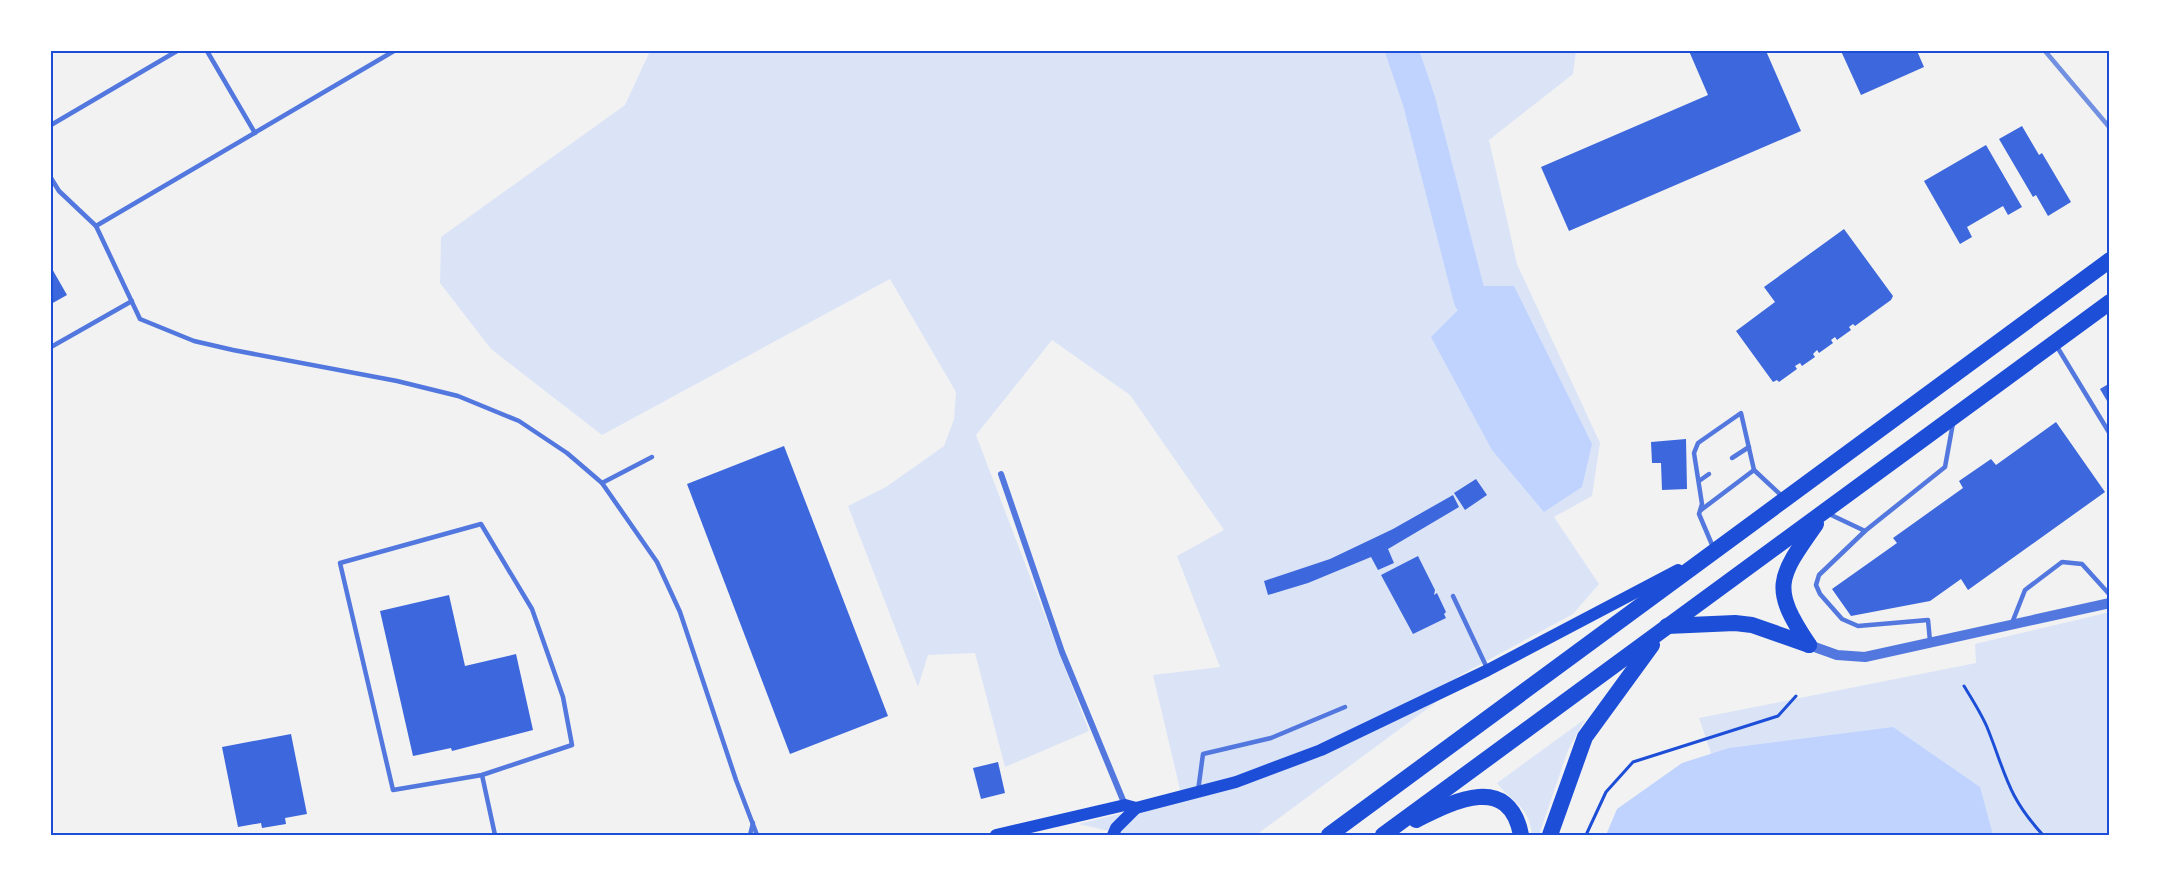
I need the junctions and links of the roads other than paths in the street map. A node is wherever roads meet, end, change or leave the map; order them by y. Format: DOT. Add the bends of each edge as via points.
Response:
graph roads {
  1 [pos="177,51"];
  2 [pos="207,51"];
  3 [pos="394,51"];
  4 [pos="51,125"];
  5 [pos="255,133"];
  6 [pos="51,178"];
  7 [pos="96,226"];
  8 [pos="2110,260"];
  9 [pos="132,301"];
  10 [pos="2110,302"];
  11 [pos="2055,343"];
  12 [pos="51,347"];
  13 [pos="1954,417"];
  14 [pos="2110,434"];
  15 [pos="1749,447"];
  16 [pos="652,457"];
  17 [pos="1732,459"];
  18 [pos="1754,471"];
  19 [pos="1001,474"];
  20 [pos="1709,474"];
  21 [pos="1699,481"];
  22 [pos="602,483"];
  23 [pos="1785,498"];
  24 [pos="1701,510"];
  25 [pos="1825,512"];
  26 [pos="1865,531"];
  27 [pos="1712,552"];
  28 [pos="2110,595"];
  29 [pos="1453,597"];
  30 [pos="2110,603"];
  31 [pos="2010,626"];
  32 [pos="1666,627"];
  33 [pos="1931,643"];
  34 [pos="1809,645"];
  35 [pos="1488,670"];
  36 [pos="1346,707"];
  37 [pos="482,776"];
  38 [pos="1198,791"];
  39 [pos="1131,806"];
  40 [pos="753,823"];
  41 [pos="495,835"];
  42 [pos="750,835"];
  43 [pos="757,835"];
  44 [pos="996,835"];
  45 [pos="1113,835"];
  46 [pos="1329,835"];
  47 [pos="1384,835"];
  48 [pos="1521,835"];
  49 [pos="1550,835"];
  1 -- 4 [label="lane"];
  2 -- 5 [label="lane"];
  3 -- 5 [label="lane"];
  5 -- 7 [label="lane"];
  6 -- 7 [label="lane"];
  7 -- 9 [label="lane"];
  8 -- 23 [label="highway"];
  9 -- 12 [label="lane"];
  9 -- 22 [label="lane" via="140,319 194,340 397,381 489,407 537,433"];
  10 -- 11 [label="highway"];
  11 -- 13 [label="highway"];
  11 -- 14 [label="lane"];
  13 -- 25 [label="highway"];
  13 -- 26 [label="lane" via="1945,467"];
  15 -- 17 [label="lane"];
  15 -- 18 [label="lane"];
  15 -- 21 [label="lane" via="1741,413 1698,443 1694,453"];
  16 -- 22 [label="lane"];
  18 -- 23 [label="lane"];
  18 -- 24 [label="lane"];
  19 -- 39 [label="street" via="1062,652"];
  20 -- 21 [label="lane"];
  21 -- 24 [label="lane"];
  22 -- 40 [label="lane" via="641,536 669,586"];
  23 -- 27 [label="highway"];
  24 -- 27 [label="lane"];
  25 -- 26 [label="lane"];
  25 -- 32 [label="highway"];
  25 -- 34 [label="highway" via="1801,544 1784,579 1784,605"];
  26 -- 33 [label="lane" via="1819,575 1816,580 1820,594 1850,624 1928,621"];
  27 -- 35 [label="main road"];
  27 -- 46 [label="highway"];
  28 -- 31 [label="lane" via="2082,564 2062,562 2025,590"];
  29 -- 35 [label="lane"];
  30 -- 31 [label="street"];
  31 -- 33 [label="street"];
  32 -- 34 [label="highway" via="1735,623"];
  32 -- 47 [label="highway"];
  32 -- 49 [label="highway" via="1585,737"];
  33 -- 34 [label="street" via="1858,657 1837,655"];
  35 -- 38 [label="main road" via="1292,762"];
  36 -- 38 [label="lane" via="1271,738 1203,754"];
  37 -- 37 [label="lane" via="572,745 563,697 532,609 480,524 340,563 393,790"];
  37 -- 41 [label="lane"];
  38 -- 39 [label="main road"];
  39 -- 44 [label="main road"];
  39 -- 45 [label="main road"];
  40 -- 42 [label="lane"];
  40 -- 43 [label="lane"];
  47 -- 48 [label="highway" via="1464,798 1482,796 1511,810"];
}
